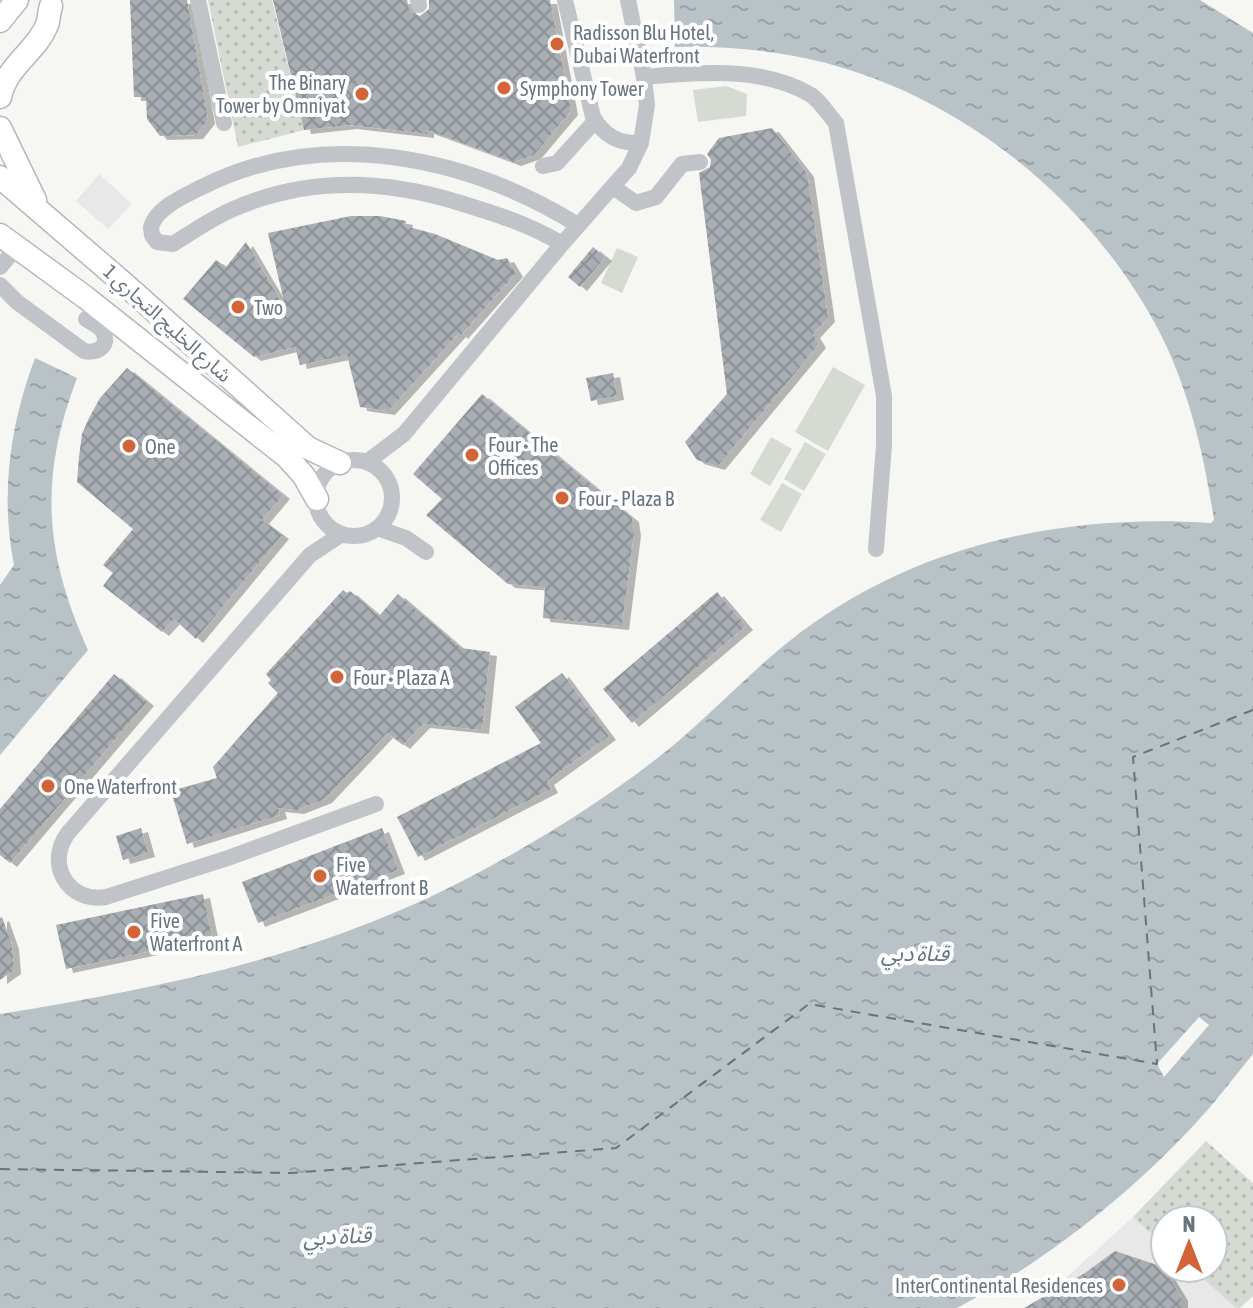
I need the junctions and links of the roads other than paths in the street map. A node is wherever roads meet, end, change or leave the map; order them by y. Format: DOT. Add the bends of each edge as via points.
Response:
graph roads {
  1 [pos="17,0"];
  2 [pos="198,0"];
  3 [pos="565,0"];
  4 [pos="628,0"];
  5 [pos="53,3"];
  6 [pos="0,21"];
  7 [pos="0,64"];
  8 [pos="644,77"];
  9 [pos="0,97"];
  10 [pos="594,119"];
  11 [pos="224,123"];
  12 [pos="0,128"];
  13 [pos="614,139"];
  14 [pos="641,143"];
  15 [pos="700,162"];
  16 [pos="543,163"];
  17 [pos="629,168"];
  18 [pos="0,177"];
  19 [pos="613,187"];
  20 [pos="518,194"];
  21 [pos="41,211"];
  22 [pos="507,216"];
  23 [pos="578,225"];
  24 [pos="9,241"];
  25 [pos="562,244"];
  26 [pos="0,267"];
  27 [pos="0,285"];
  28 [pos="86,308"];
  29 [pos="73,342"];
  30 [pos="404,434"];
  31 [pos="367,462"];
  32 [pos="340,463"];
  33 [pos="385,477"];
  34 [pos="320,510"];
  35 [pos="388,515"];
  36 [pos="377,528"];
  37 [pos="342,534"];
  38 [pos="406,538"];
  39 [pos="876,549"];
  40 [pos="426,552"];
  41 [pos="310,555"];
  42 [pos="376,804"];
  1 -- 6 [label="main road"];
  2 -- 11 [label="street"];
  3 -- 10 [label="street"];
  4 -- 8 [label="street"];
  5 -- 7 [label="main road"];
  5 -- 9 [label="main road" via="47,27 12,68"];
  8 -- 14 [label="street" via="647,105"];
  8 -- 39 [label="street" via="745,75 782,82 813,96 836,123 884,396"];
  10 -- 13 [label="street"];
  10 -- 16 [label="street"];
  12 -- 21 [label="main road"];
  13 -- 14 [label="street"];
  13 -- 17 [label="street"];
  14 -- 17 [label="street"];
  15 -- 19 [label="street" via="682,164 656,197 636,203"];
  17 -- 19 [label="street"];
  18 -- 21 [label="main road, شارع الخليج التجاري 1"];
  19 -- 23 [label="street"];
  20 -- 22 [label="street" via="523,206"];
  20 -- 22 [label="street" via="411,160 315,154 222,177 158,214 151,227 157,242 173,244 250,202 344,184 414,190"];
  20 -- 23 [label="street"];
  21 -- 32 [label="main road, شارع الخليج التجاري 1" via="308,448"];
  22 -- 25 [label="street"];
  23 -- 25 [label="street"];
  24 -- 26 [label="street"];
  24 -- 28 [label="main road, شارع الخليج التجاري 1"];
  25 -- 30 [label="street"];
  27 -- 29 [label="street"];
  28 -- 29 [label="street" via="83,328"];
  28 -- 29 [label="street" via="105,336 101,348 90,353"];
  28 -- 34 [label="main road, شارع الخليج التجاري 1" via="287,457 304,476"];
  30 -- 31 [label="street"];
  30 -- 33 [label="street"];
  31 -- 32 [label="street"];
  31 -- 33 [label="street"];
  32 -- 34 [label="street" via="325,474 317,490"];
  33 -- 35 [label="street" via="392,497"];
  34 -- 37 [label="street"];
  34 -- 41 [label="street"];
  35 -- 36 [label="street"];
  35 -- 38 [label="street"];
  36 -- 37 [label="street" via="360,535"];
  36 -- 38 [label="street"];
  37 -- 41 [label="street"];
  38 -- 40 [label="street"];
  41 -- 42 [label="street" via="68,833 59,849 58,867 80,894 106,897"];
}
